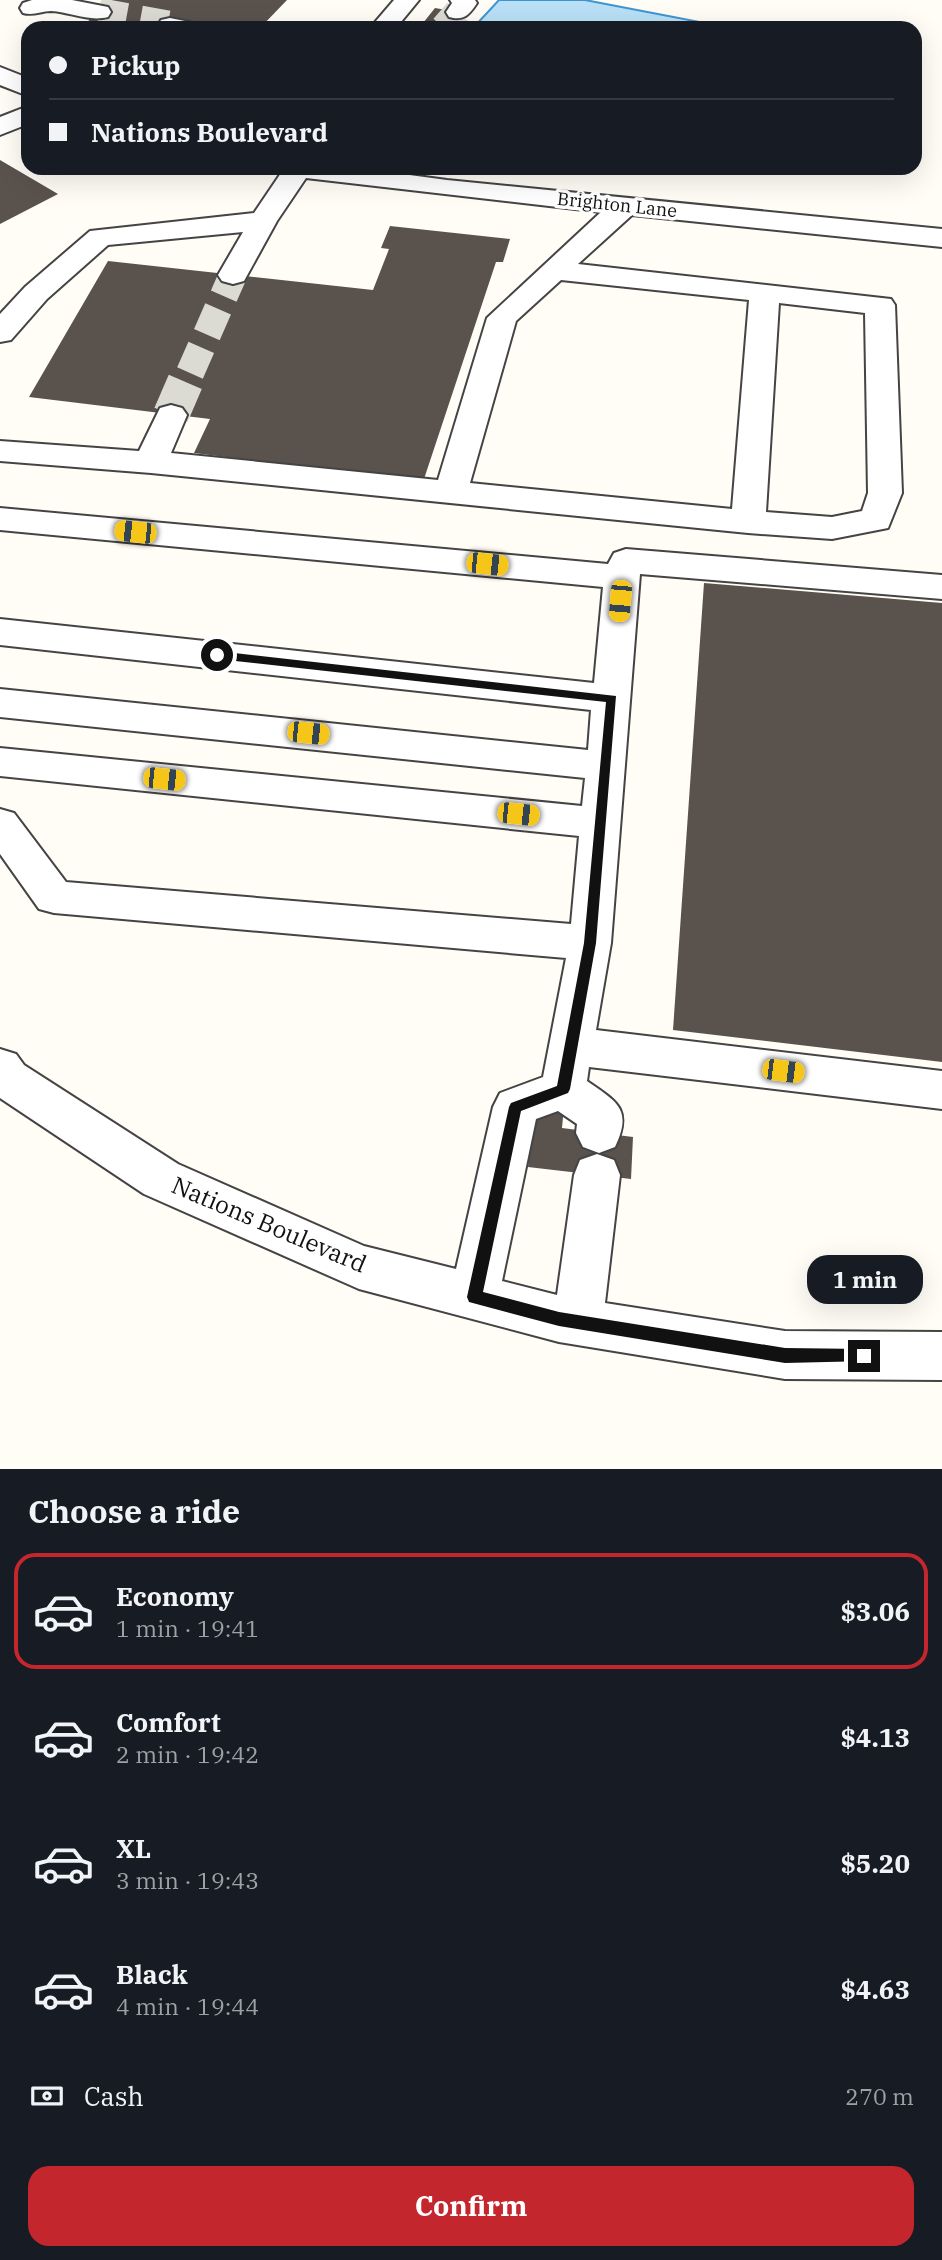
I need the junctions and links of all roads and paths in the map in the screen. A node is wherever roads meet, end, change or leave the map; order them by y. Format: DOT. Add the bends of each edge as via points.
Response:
graph roads {
  1 [pos="407,0"];
  2 [pos="21,4"];
  3 [pos="99,12"];
  4 [pos="56,21"];
  5 [pos="389,21"];
  6 [pos="0,75"];
  7 [pos="21,85"];
  8 [pos="21,117"];
  9 [pos="0,127"];
  10 [pos="291,175"];
  11 [pos="350,175"];
  12 [pos="626,205"];
  13 [pos="263,221"];
  14 [pos="942,238"];
  15 [pos="556,271"];
  16 [pos="233,275"];
  17 [pos="765,294"];
  18 [pos="0,332"];
  19 [pos="171,415"];
  20 [pos="0,451"];
  21 [pos="151,462"];
  22 [pos="451,492"];
  23 [pos="0,519"];
  24 [pos="748,522"];
  25 [pos="622,577"];
  26 [pos="942,587"];
  27 [pos="0,632"];
  28 [pos="612,699"];
  29 [pos="0,703"];
  30 [pos="0,762"];
  31 [pos="606,766"];
  32 [pos="600,823"];
  33 [pos="0,824"];
  34 [pos="590,943"];
  35 [pos="0,1068"];
  36 [pos="567,1068"];
  37 [pos="942,1090"];
  38 [pos="474,1297"];
  39 [pos="578,1322"];
  40 [pos="942,1356"];
  1 -- 5 [label="street"];
  2 -- 3 [label="street" via="47,3"];
  2 -- 4 [label="street"];
  6 -- 7 [label="street"];
  8 -- 9 [label="street"];
  10 -- 13 [label="street"];
  11 -- 12 [label="street, Brighton Lane"];
  12 -- 14 [label="street, Brighton Lane"];
  12 -- 15 [label="street"];
  13 -- 16 [label="street"];
  13 -- 18 [label="street" via="100,237"];
  15 -- 17 [label="street"];
  15 -- 22 [label="street" via="502,318"];
  17 -- 24 [label="street"];
  17 -- 24 [label="street" via="880,305 885,493 876,520 832,528"];
  19 -- 21 [label="street"];
  20 -- 21 [label="street"];
  21 -- 22 [label="street"];
  22 -- 24 [label="street"];
  23 -- 25 [label="street"];
  25 -- 26 [label="street" via="626,561"];
  25 -- 28 [label="street"];
  27 -- 28 [label="street"];
  28 -- 31 [label="street"];
  29 -- 31 [label="street"];
  30 -- 32 [label="street"];
  31 -- 32 [label="street"];
  32 -- 34 [label="street"];
  33 -- 34 [label="street" via="54,897"];
  34 -- 36 [label="street"];
  35 -- 38 [label="street, Nations Boulevard" via="8,1079 162,1179 359,1267"];
  36 -- 37 [label="street"];
  36 -- 38 [label="street" via="516,1107"];
  36 -- 39 [label="street" via="601,1116"];
  38 -- 39 [label="street, Nations Boulevard"];
  39 -- 40 [label="street, Nations Boulevard" via="785,1356"];
}
